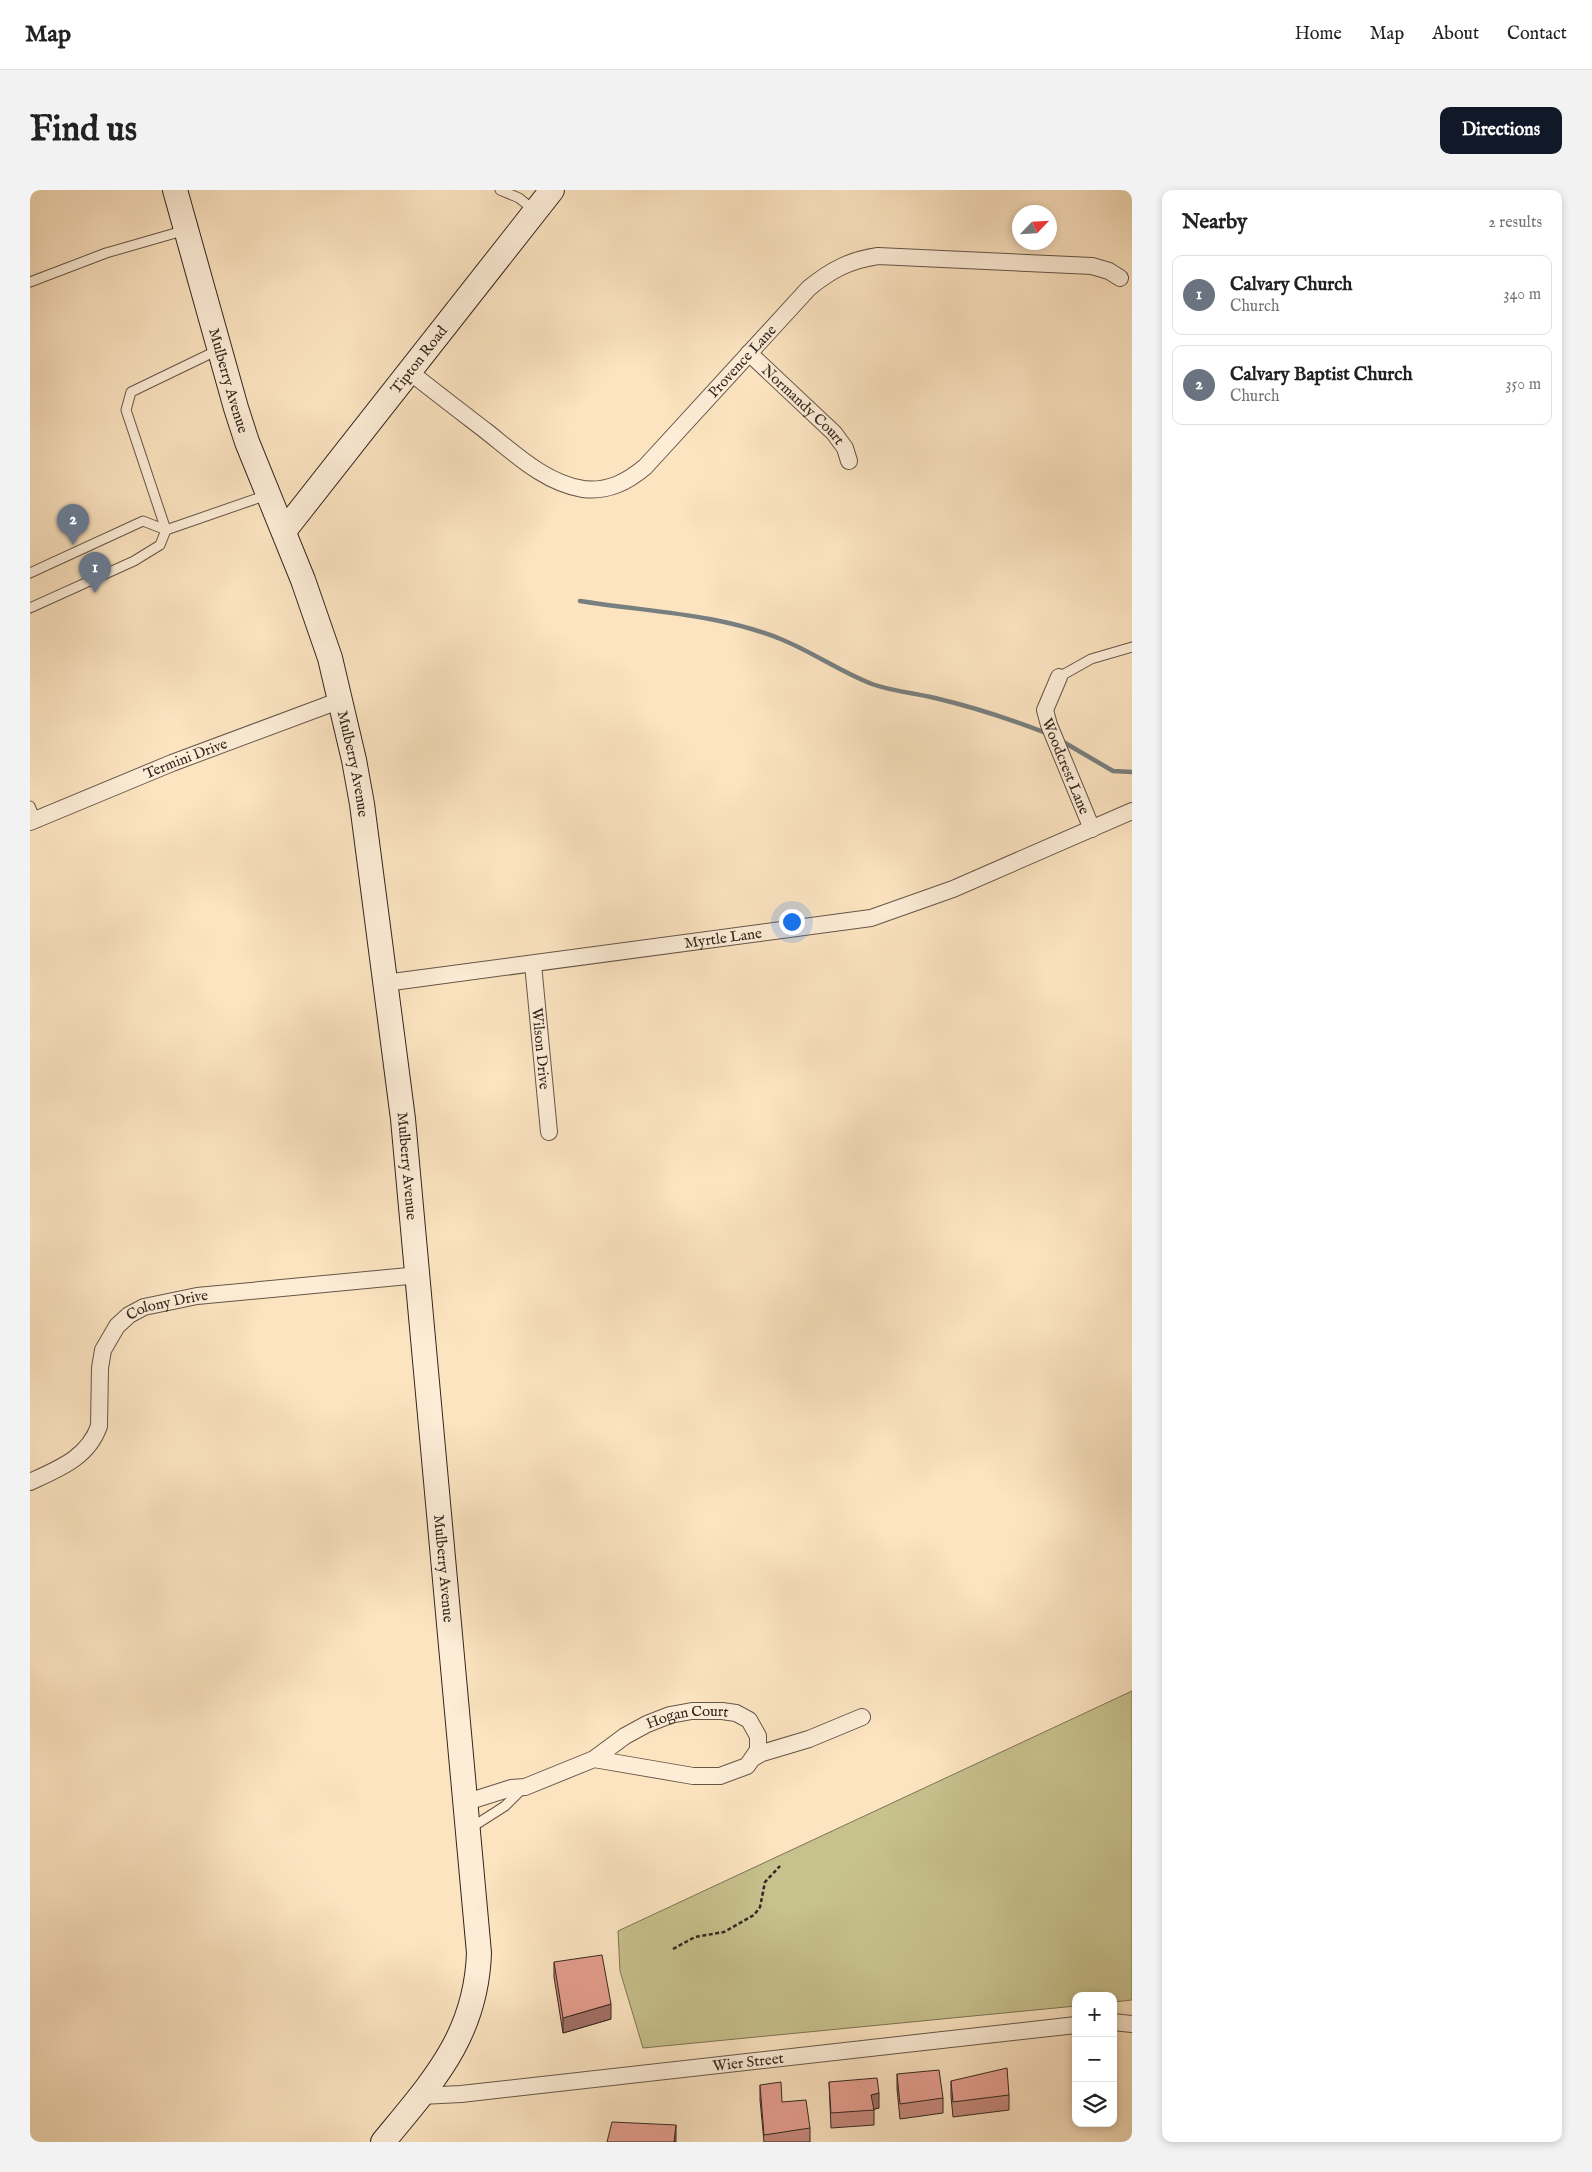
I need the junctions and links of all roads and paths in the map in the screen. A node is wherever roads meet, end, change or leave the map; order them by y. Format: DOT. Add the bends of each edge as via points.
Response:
graph roads {
  1 [pos="175,190"];
  2 [pos="500,190"];
  3 [pos="552,190"];
  4 [pos="535,211"];
  5 [pos="186,230"];
  6 [pos="1120,278"];
  7 [pos="30,282"];
  8 [pos="220,349"];
  9 [pos="749,354"];
  10 [pos="410,372"];
  11 [pos="849,461"];
  12 [pos="269,494"];
  13 [pos="166,530"];
  14 [pos="284,531"];
  15 [pos="30,572"];
  16 [pos="30,608"];
  17 [pos="1132,647"];
  18 [pos="1059,677"];
  19 [pos="341,700"];
  20 [pos="1132,812"];
  21 [pos="32,816"];
  22 [pos="1092,829"];
  23 [pos="533,964"];
  24 [pos="385,983"];
  25 [pos="549,1132"];
  26 [pos="418,1275"];
  27 [pos="30,1482"];
  28 [pos="862,1717"];
  29 [pos="755,1757"];
  30 [pos="594,1759"];
  31 [pos="524,1787"];
  32 [pos="467,1802"];
  33 [pos="469,1829"];
  34 [pos="780,1866"];
  35 [pos="673,1949"];
  36 [pos="1117,2022"];
  37 [pos="1132,2024"];
  38 [pos="1072,2025"];
  39 [pos="421,2096"];
  40 [pos="383,2142"];
  1 -- 5 [label="main road, Mulberry Avenue"];
  2 -- 4 [label="lane" via="519,198"];
  3 -- 4 [label="main road, Tipton Road"];
  4 -- 10 [label="main road, Tipton Road"];
  5 -- 7 [label="lane" via="106,253"];
  5 -- 8 [label="main road, Mulberry Avenue"];
  6 -- 9 [label="street, Provence Lane" via="1092,266 878,256 857,259 809,288"];
  8 -- 12 [label="main road, Mulberry Avenue" via="247,442"];
  8 -- 13 [label="lane" via="131,392 126,410"];
  9 -- 10 [label="street, Provence Lane" via="645,467 617,486 599,490 566,484 529,465"];
  9 -- 11 [label="street, Normandy Court" via="834,433 845,448"];
  10 -- 14 [label="main road, Tipton Road"];
  12 -- 13 [label="lane"];
  12 -- 14 [label="main road, Mulberry Avenue"];
  13 -- 15 [label="lane" via="143,522"];
  13 -- 16 [label="lane" via="160,545 134,561"];
  14 -- 19 [label="main road, Mulberry Avenue" via="330,658"];
  17 -- 18 [label="lane" via="1091,659"];
  18 -- 22 [label="street, Woodcrest Lane" via="1045,710 1048,725"];
  19 -- 21 [label="street, Termini Drive"];
  19 -- 24 [label="main road, Mulberry Avenue" via="362,804"];
  20 -- 22 [label="street, Myrtle Lane"];
  22 -- 23 [label="street, Myrtle Lane" via="953,889 871,918"];
  23 -- 24 [label="street, Myrtle Lane"];
  23 -- 25 [label="street, Wilson Drive"];
  24 -- 26 [label="main road, Mulberry Avenue" via="403,1119"];
  26 -- 27 [label="street, Colony Drive" via="197,1296 144,1307 129,1315 109,1337 103,1350 96,1436 79,1456"];
  26 -- 32 [label="main road, Mulberry Avenue"];
  28 -- 29 [label="street"];
  29 -- 30 [label="street" via="734,1772 706,1777"];
  29 -- 30 [label="street, Hogan Court" via="758,1736 749,1720 722,1710 692,1710 647,1724"];
  30 -- 31 [label="street, Hogan Court"];
  31 -- 32 [label="street, Hogan Court" via="510,1788"];
  31 -- 33 [label="lane, Hogan Court" via="505,1806"];
  32 -- 33 [label="main road, Mulberry Avenue"];
  33 -- 39 [label="main road, Mulberry Avenue" via="479,1953 475,1997 459,2040"];
  34 -- 35 [label="path" via="764,1882 758,1911 724,1932 694,1937"];
  36 -- 37 [label="street"];
  38 -- 39 [label="street, Wier Street"];
  39 -- 40 [label="main road, Mulberry Avenue"];
}
